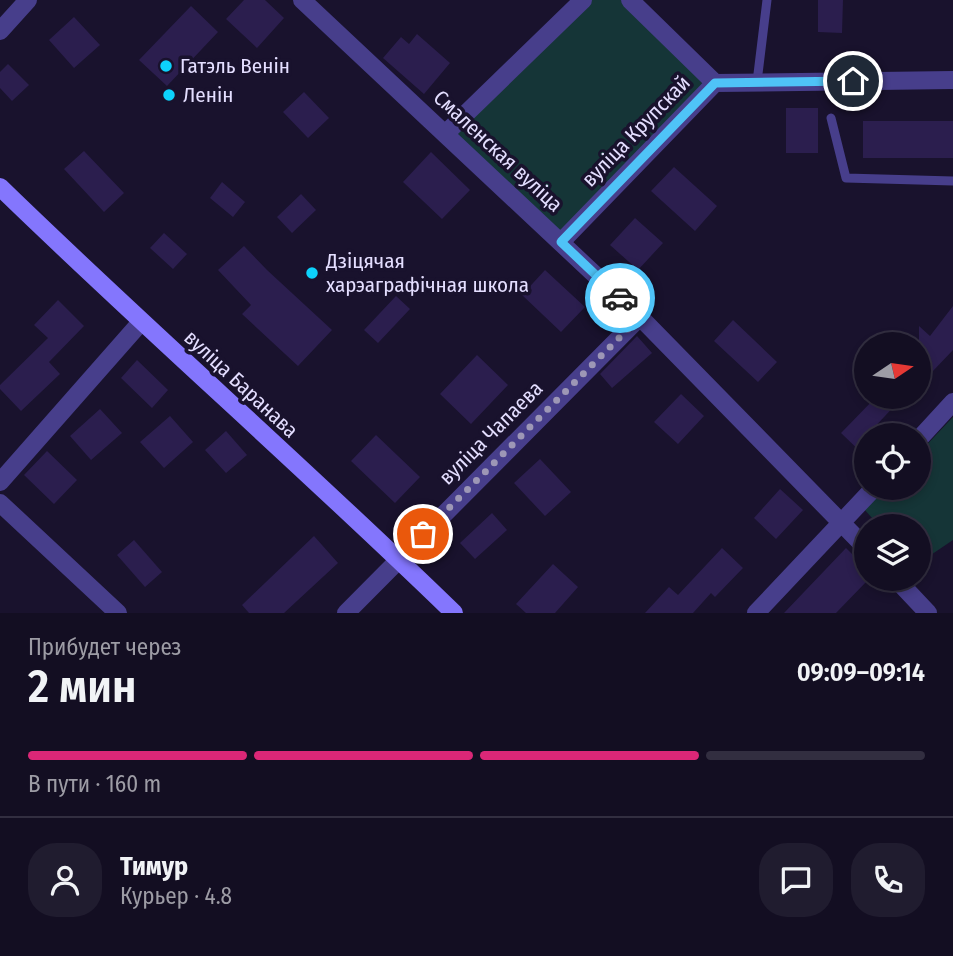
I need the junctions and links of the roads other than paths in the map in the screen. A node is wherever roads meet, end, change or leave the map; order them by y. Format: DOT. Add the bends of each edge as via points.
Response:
graph roads {
  1 [pos="28,0"];
  2 [pos="303,0"];
  3 [pos="583,0"];
  4 [pos="630,0"];
  5 [pos="766,0"];
  6 [pos="0,31"];
  7 [pos="953,80"];
  8 [pos="757,82"];
  9 [pos="715,83"];
  10 [pos="831,118"];
  11 [pos="446,133"];
  12 [pos="953,181"];
  13 [pos="0,187"];
  14 [pos="561,242"];
  15 [pos="640,317"];
  16 [pos="141,322"];
  17 [pos="953,402"];
  18 [pos="931,426"];
  19 [pos="0,482"];
  20 [pos="863,500"];
  21 [pos="0,503"];
  22 [pos="842,522"];
  23 [pos="854,535"];
  24 [pos="398,559"];
  25 [pos="907,591"];
  26 [pos="118,613"];
  27 [pos="346,613"];
  28 [pos="453,613"];
  29 [pos="756,613"];
  30 [pos="928,613"];
  1 -- 6 [label="street"];
  2 -- 11 [label="street, Смаленская вуліца"];
  3 -- 11 [label="street"];
  4 -- 9 [label="street, вуліца Крупскай"];
  5 -- 8 [label="lane"];
  7 -- 8 [label="street, вуліца Крупскай"];
  8 -- 9 [label="street, вуліца Крупскай"];
  9 -- 14 [label="street, вуліца Крупскай"];
  10 -- 12 [label="lane" via="846,178"];
  11 -- 14 [label="street, Смаленская вуліца"];
  13 -- 16 [label="main road, вуліца Баранава"];
  14 -- 15 [label="street, Смаленская вуліца"];
  15 -- 22 [label="street, Смаленская вуліца"];
  15 -- 24 [label="street, вуліца Чапаева"];
  16 -- 19 [label="street"];
  16 -- 24 [label="main road, вуліца Баранава"];
  17 -- 18 [label="street"];
  20 -- 22 [label="street"];
  21 -- 26 [label="street"];
  22 -- 23 [label="street, Смаленская вуліца"];
  22 -- 29 [label="street"];
  24 -- 27 [label="street, вуліца Чапаева"];
  24 -- 28 [label="main road, вуліца Баранава"];
  25 -- 30 [label="street"];
}
